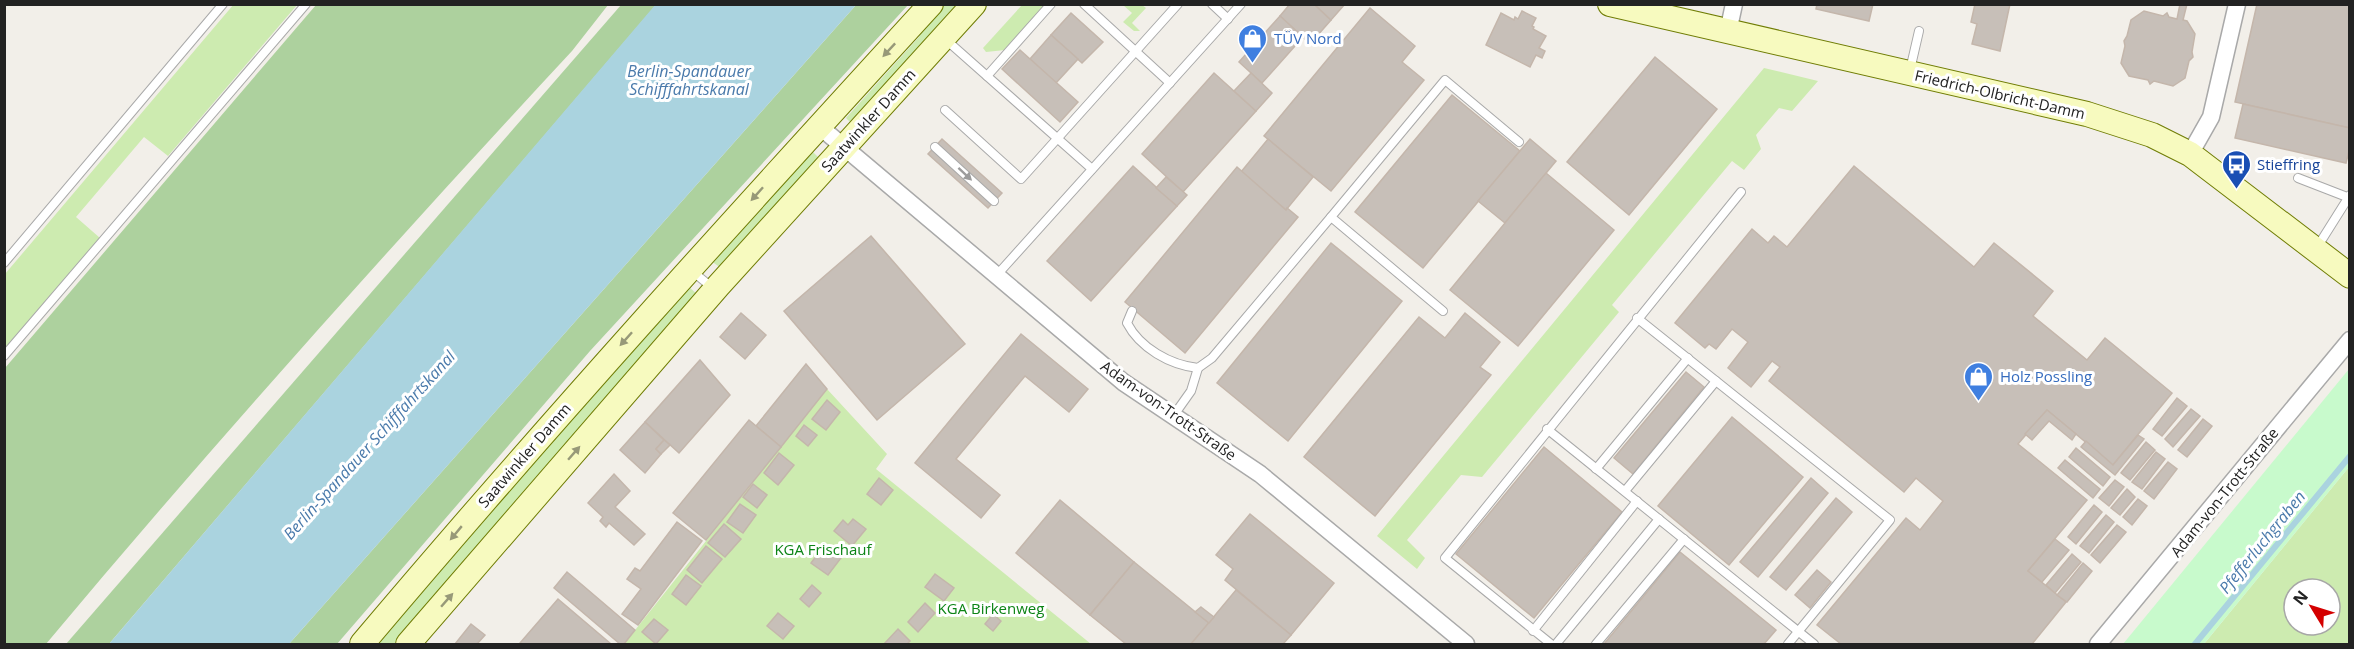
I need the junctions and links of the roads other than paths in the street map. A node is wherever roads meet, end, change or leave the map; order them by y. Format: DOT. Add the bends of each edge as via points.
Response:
graph roads {
  1 [pos="223,4"];
  2 [pos="306,4"];
  3 [pos="931,4"];
  4 [pos="974,4"];
  5 [pos="1051,4"];
  6 [pos="1084,4"];
  7 [pos="1178,4"];
  8 [pos="1212,4"];
  9 [pos="1241,4"];
  10 [pos="1610,4"];
  11 [pos="1734,4"];
  12 [pos="2237,4"];
  13 [pos="1228,19"];
  14 [pos="1919,31"];
  15 [pos="1728,32"];
  16 [pos="944,37"];
  17 [pos="1136,52"];
  18 [pos="1910,74"];
  19 [pos="987,76"];
  20 [pos="1170,82"];
  21 [pos="945,110"];
  22 [pos="819,126"];
  23 [pos="1058,139"];
  24 [pos="1519,142"];
  25 [pos="935,147"];
  26 [pos="843,148"];
  27 [pos="2190,154"];
  28 [pos="1092,169"];
  29 [pos="2298,178"];
  30 [pos="1741,192"];
  31 [pos="2348,196"];
  32 [pos="994,201"];
  33 [pos="1331,217"];
  34 [pos="2316,250"];
  35 [pos="4,263"];
  36 [pos="689,268"];
  37 [pos="2349,276"];
  38 [pos="996,277"];
  39 [pos="714,290"];
  40 [pos="1132,311"];
  41 [pos="1443,311"];
  42 [pos="1637,318"];
  43 [pos="2349,340"];
  44 [pos="4,356"];
  45 [pos="1688,358"];
  46 [pos="1198,368"];
  47 [pos="1716,381"];
  48 [pos="1174,415"];
  49 [pos="1547,429"];
  50 [pos="1596,469"];
  51 [pos="1625,491"];
  52 [pos="1637,501"];
  53 [pos="1659,519"];
  54 [pos="1684,539"];
  55 [pos="1533,631"];
  56 [pos="1799,632"];
  57 [pos="362,645"];
  58 [pos="408,645"];
  59 [pos="1466,645"];
  60 [pos="1551,645"];
  61 [pos="1556,645"];
  62 [pos="1596,645"];
  63 [pos="1788,645"];
  64 [pos="1814,645"];
  65 [pos="2098,645"];
  1 -- 35 [label="lane"];
  2 -- 44 [label="lane"];
  3 -- 22 [label="main road, Saatwinkler Damm, one-way"];
  4 -- 16 [label="main road, Saatwinkler Damm"];
  5 -- 19 [label="lane"];
  6 -- 17 [label="lane"];
  7 -- 17 [label="lane"];
  8 -- 13 [label="lane"];
  9 -- 13 [label="lane"];
  10 -- 15 [label="main road, Friedrich-Olbricht-Damm"];
  11 -- 15 [label="street"];
  12 -- 27 [label="street" via="2211,117"];
  13 -- 20 [label="lane"];
  14 -- 18 [label="lane"];
  15 -- 18 [label="main road, Friedrich-Olbricht-Damm"];
  16 -- 19 [label="lane"];
  16 -- 26 [label="main road, Saatwinkler Damm"];
  17 -- 20 [label="lane"];
  17 -- 23 [label="lane"];
  18 -- 27 [label="main road, Friedrich-Olbricht-Damm" via="2087,114 2152,135"];
  19 -- 23 [label="lane"];
  20 -- 28 [label="lane"];
  21 -- 23 [label="lane" via="1021,179"];
  22 -- 26 [label="street, Adam-von-Trott-Straße"];
  22 -- 36 [label="main road, Saatwinkler Damm, one-way"];
  23 -- 28 [label="lane"];
  24 -- 33 [label="lane" via="1445,80"];
  25 -- 32 [label="lane, one-way"];
  26 -- 38 [label="street, Adam-von-Trott-Straße"];
  26 -- 39 [label="main road, Saatwinkler Damm"];
  27 -- 34 [label="main road, Friedrich-Olbricht-Damm"];
  28 -- 38 [label="lane"];
  29 -- 31 [label="lane"];
  30 -- 42 [label="lane"];
  31 -- 34 [label="lane"];
  33 -- 41 [label="lane"];
  33 -- 46 [label="lane" via="1212,358"];
  34 -- 37 [label="main road, Friedrich-Olbricht-Damm"];
  36 -- 39 [label="lane"];
  36 -- 57 [label="main road, Saatwinkler Damm, one-way" via="489,494"];
  38 -- 48 [label="street, Adam-von-Trott-Straße" via="1123,381"];
  58 -- 39 [label="main road, Saatwinkler Damm, one-way"];
  40 -- 46 [label="lane" via="1126,323 1138,339 1181,367"];
  42 -- 45 [label="lane"];
  42 -- 49 [label="lane"];
  43 -- 65 [label="street, Adam-von-Trott-Straße"];
  45 -- 47 [label="lane"];
  45 -- 50 [label="lane"];
  46 -- 48 [label="lane" via="1191,391"];
  47 -- 51 [label="lane"];
  47 -- 56 [label="lane" via="1890,520"];
  48 -- 59 [label="street, Adam-von-Trott-Straße" via="1260,474"];
  49 -- 50 [label="lane"];
  49 -- 55 [label="lane" via="1445,558"];
  50 -- 51 [label="lane"];
  51 -- 52 [label="lane"];
  52 -- 53 [label="lane"];
  52 -- 55 [label="lane"];
  53 -- 54 [label="lane"];
  53 -- 61 [label="lane"];
  54 -- 56 [label="lane"];
  54 -- 62 [label="lane"];
  55 -- 60 [label="lane"];
  56 -- 63 [label="lane"];
  56 -- 64 [label="lane"];
}
